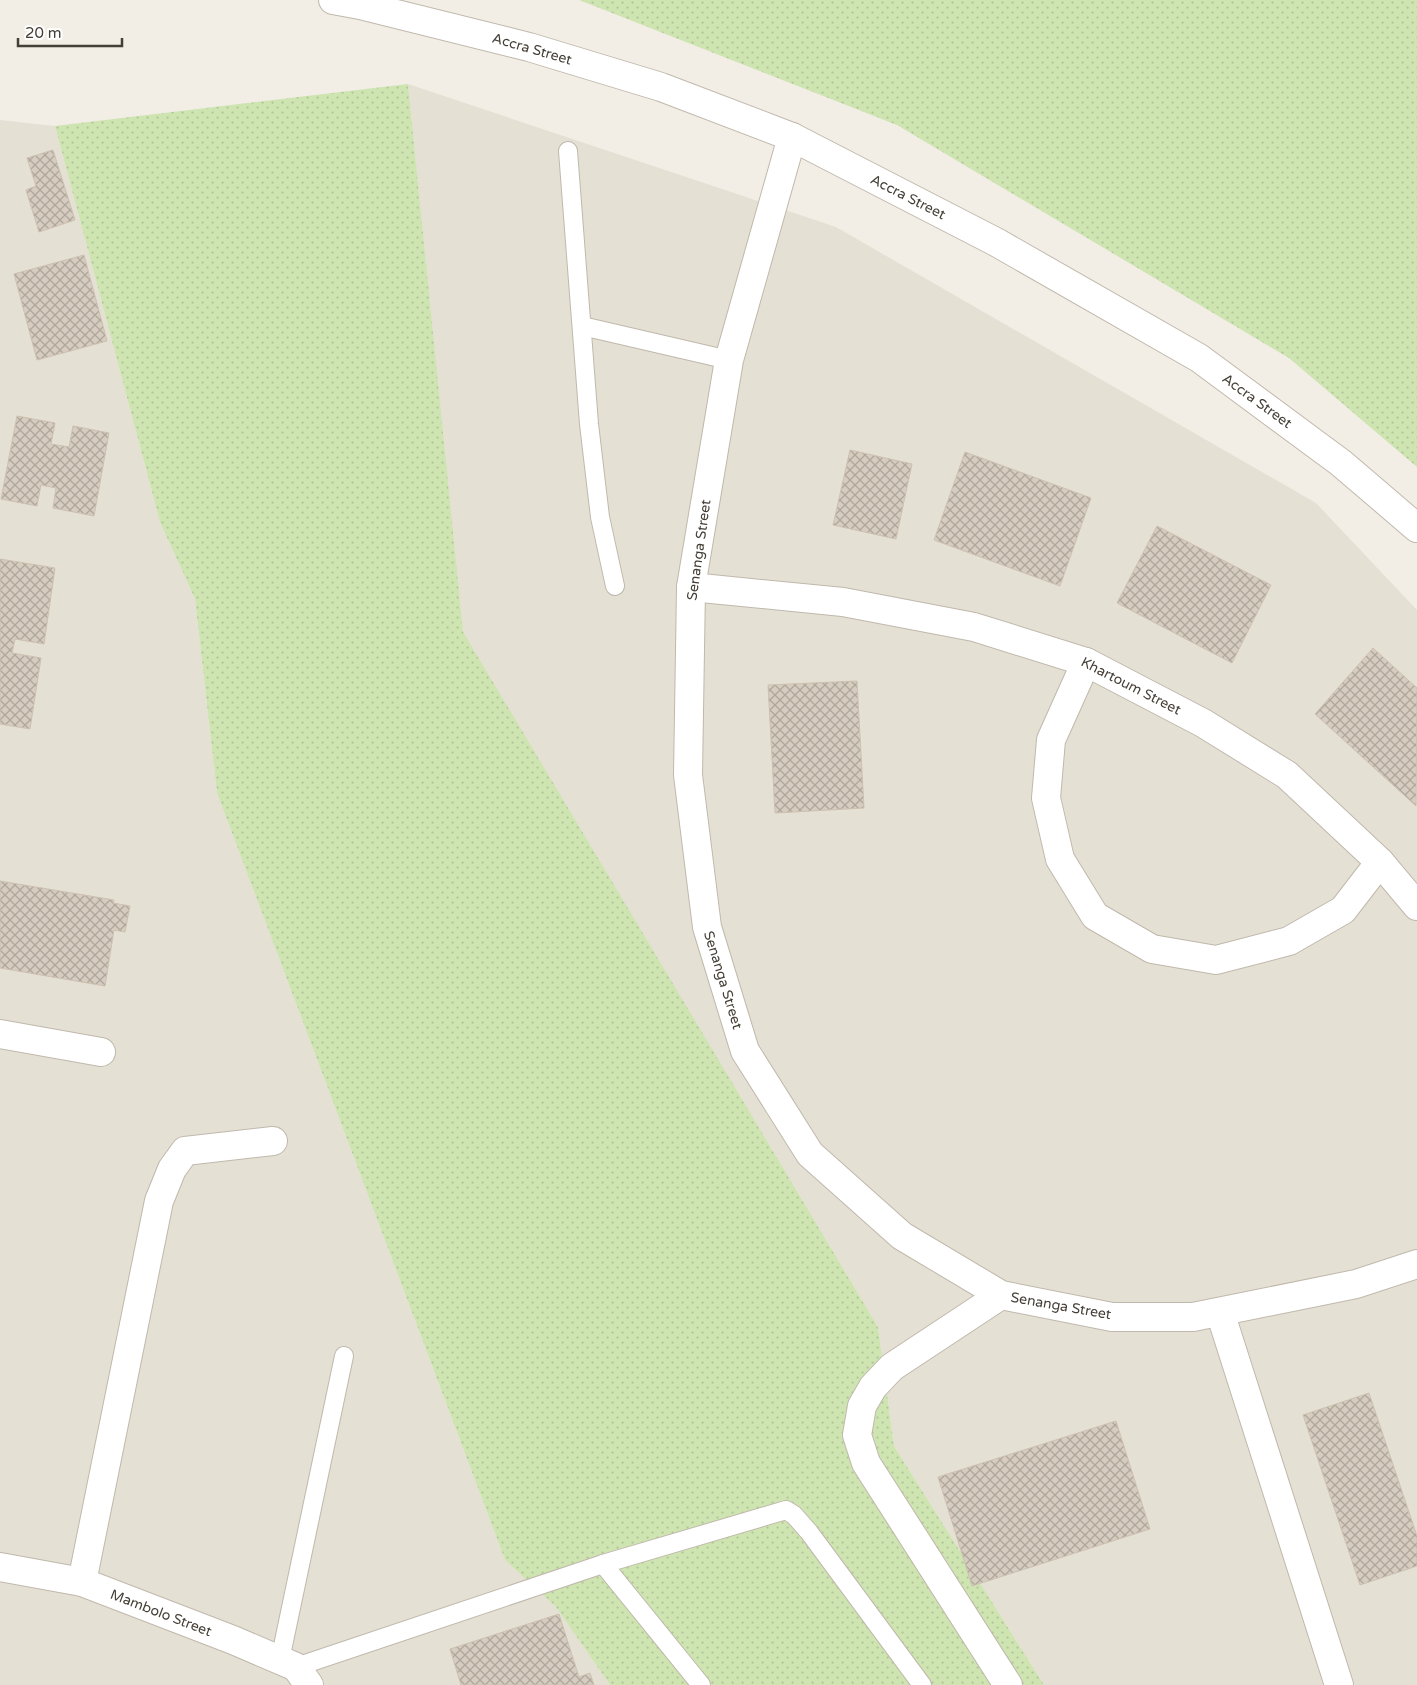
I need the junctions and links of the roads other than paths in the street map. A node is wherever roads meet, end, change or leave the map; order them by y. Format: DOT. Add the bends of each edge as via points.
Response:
graph roads {
  1 [pos="333,0"];
  2 [pos="792,137"];
  3 [pos="568,151"];
  4 [pos="582,326"];
  5 [pos="729,360"];
  6 [pos="1417,528"];
  7 [pos="615,586"];
  8 [pos="691,586"];
  9 [pos="1086,662"];
  10 [pos="1380,862"];
  11 [pos="1417,906"];
  12 [pos="0,1034"];
  13 [pos="101,1052"];
  14 [pos="273,1141"];
  15 [pos="1417,1264"];
  16 [pos="1001,1295"];
  17 [pos="1220,1312"];
  18 [pos="344,1356"];
  19 [pos="603,1564"];
  20 [pos="0,1568"];
  21 [pos="82,1582"];
  22 [pos="295,1671"];
  23 [pos="701,1685"];
  24 [pos="922,1685"];
  25 [pos="1008,1685"];
  26 [pos="1339,1685"];
  1 -- 2 [label="street, Accra Street" via="529,46 661,87"];
  2 -- 5 [label="street, Senanga Street"];
  2 -- 6 [label="street, Accra Street" via="996,242 1199,358 1341,463"];
  3 -- 4 [label="lane"];
  4 -- 5 [label="lane"];
  4 -- 7 [label="lane" via="600,517"];
  5 -- 8 [label="street, Senanga Street"];
  8 -- 9 [label="street, Khartoum Street" via="843,602 964,625"];
  8 -- 16 [label="street, Senanga Street" via="688,775 707,926 745,1051 810,1154 902,1236"];
  9 -- 10 [label="street, Khartoum Street" via="1203,723 1287,775"];
  9 -- 10 [label="street" via="1051,740 1046,798 1060,859 1096,916 1152,949 1216,960 1289,941 1343,910"];
  10 -- 11 [label="street, Khartoum Street"];
  12 -- 13 [label="street"];
  14 -- 21 [label="street" via="185,1152 172,1169 159,1201"];
  15 -- 17 [label="street, Senanga Street" via="1356,1284"];
  16 -- 17 [label="street, Senanga Street" via="1112,1317 1193,1317"];
  16 -- 25 [label="street" via="892,1367 862,1406 857,1435 866,1464"];
  17 -- 26 [label="street"];
  18 -- 22 [label="lane"];
  19 -- 22 [label="lane"];
  19 -- 23 [label="lane"];
  19 -- 24 [label="lane" via="786,1510 809,1532"];
  20 -- 21 [label="street, Mambolo Street"];
  21 -- 22 [label="street, Mambolo Street"];
}
